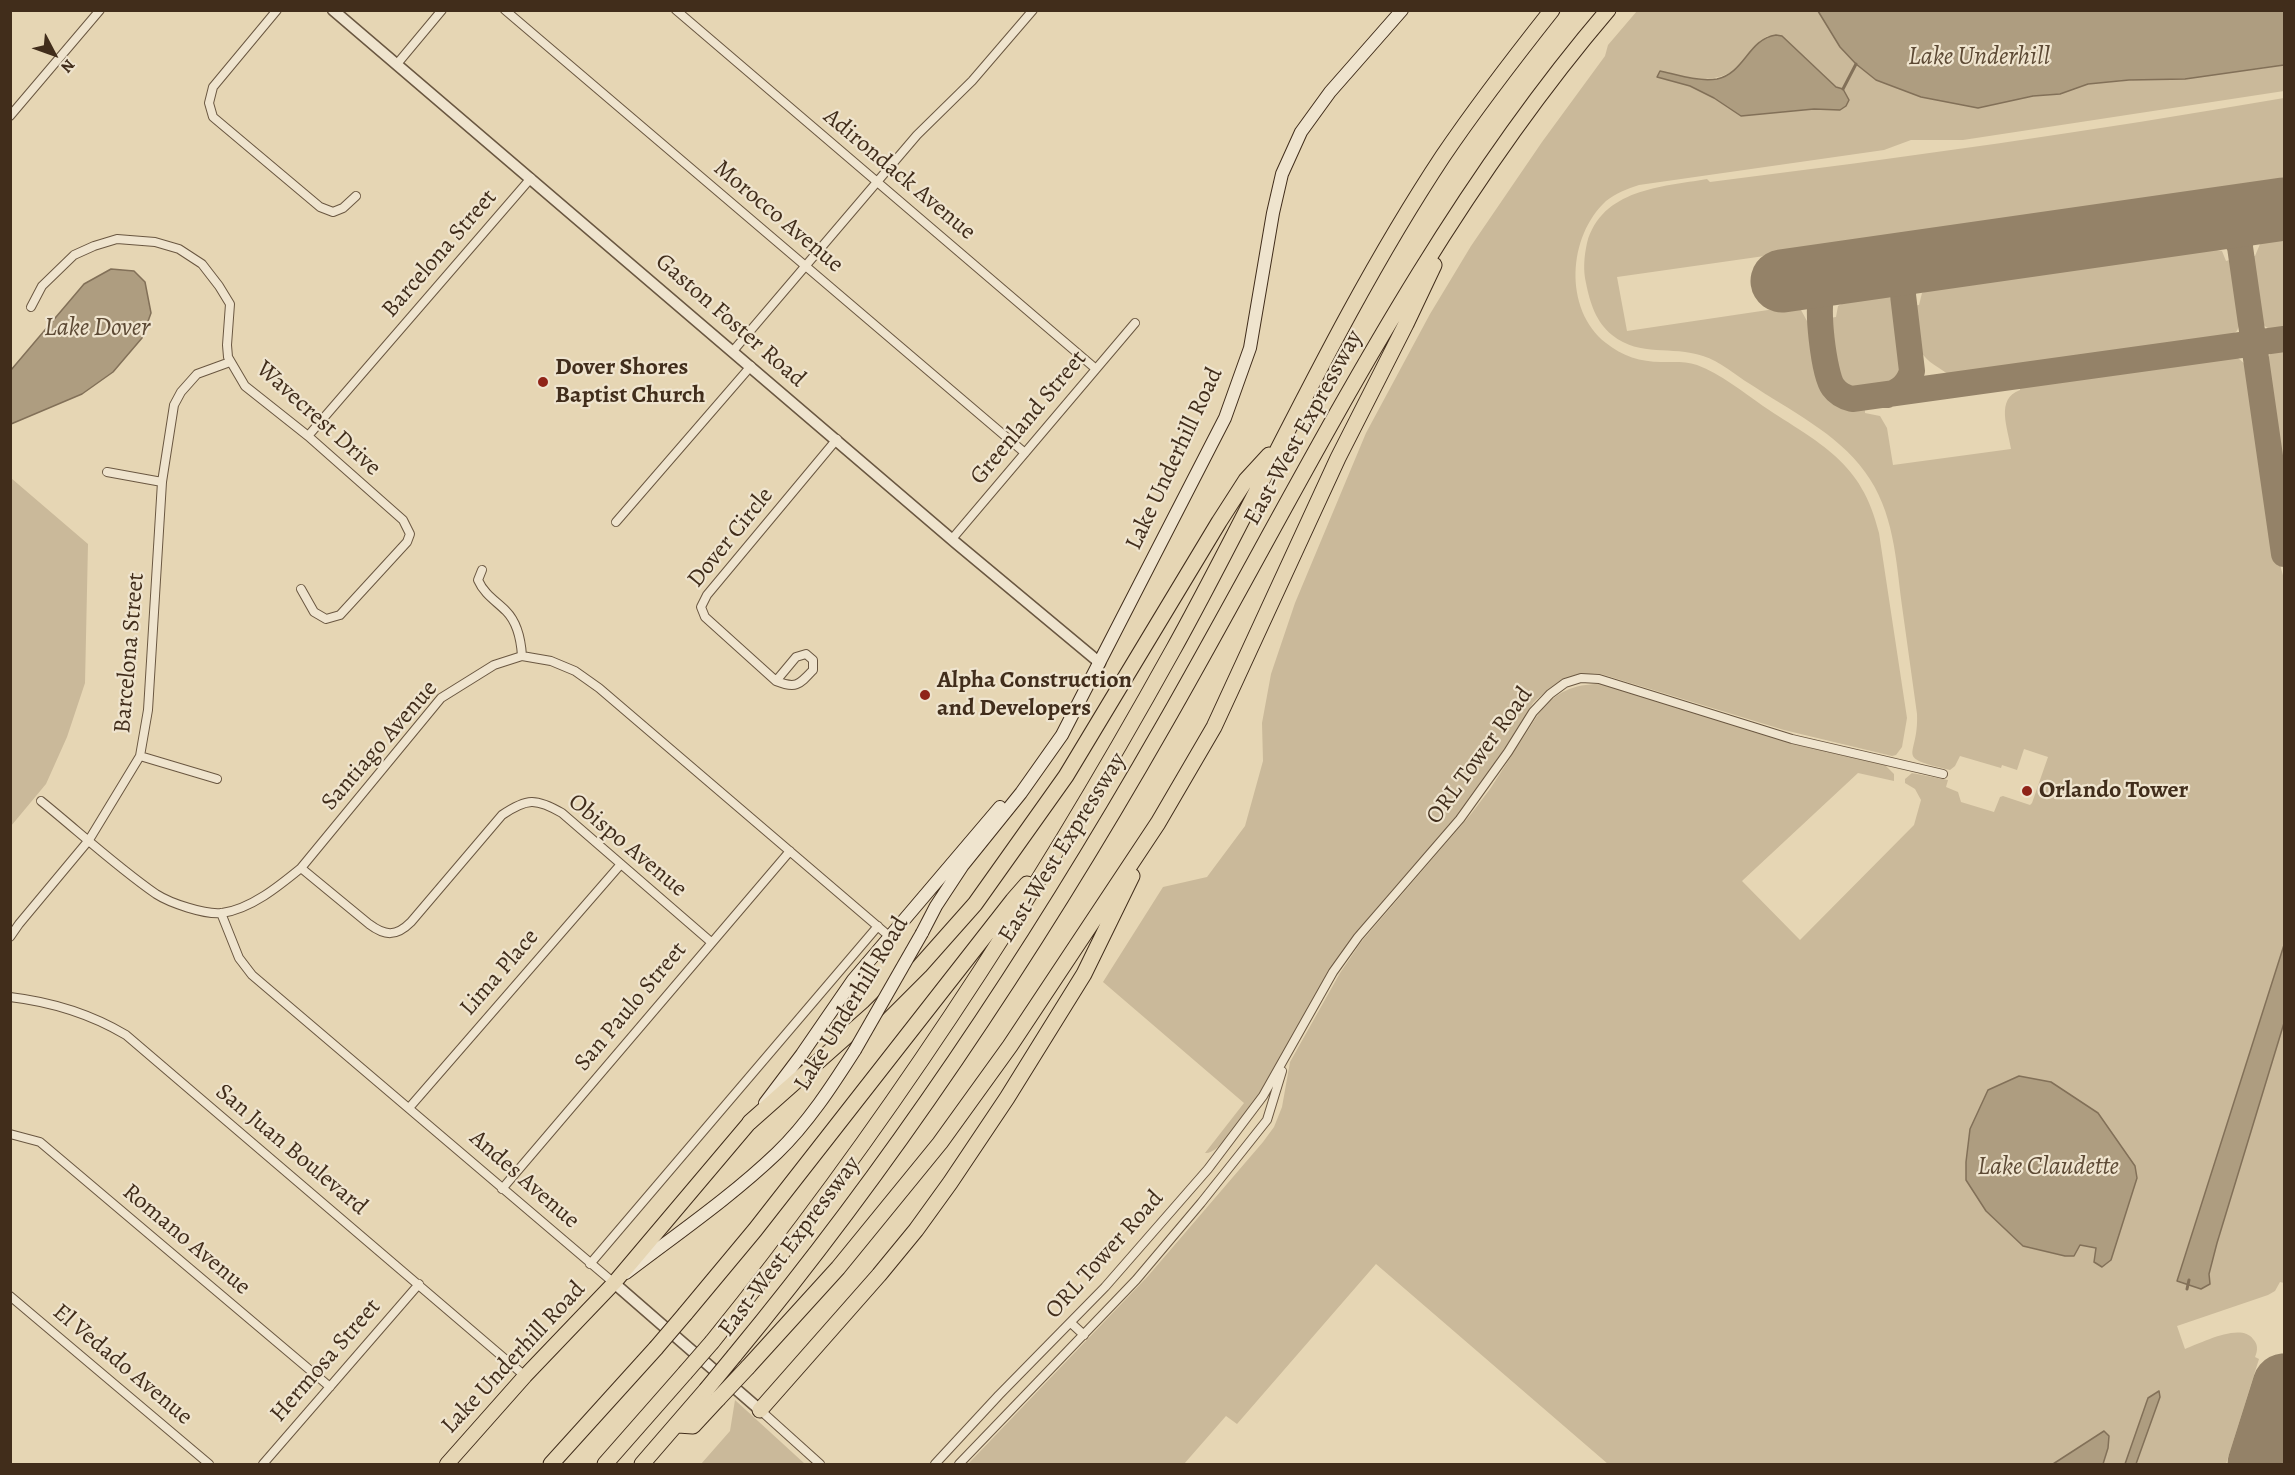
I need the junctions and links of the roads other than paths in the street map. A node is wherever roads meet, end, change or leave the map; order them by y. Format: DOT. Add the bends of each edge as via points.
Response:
graph roads {
  1 [pos="100,10"];
  2 [pos="277,10"];
  3 [pos="333,10"];
  4 [pos="442,10"];
  5 [pos="506,10"];
  6 [pos="676,10"];
  7 [pos="1033,10"];
  8 [pos="1402,10"];
  9 [pos="1552,10"];
  10 [pos="1608,10"];
  11 [pos="397,64"];
  12 [pos="10,116"];
  13 [pos="531,178"];
  14 [pos="877,182"];
  15 [pos="356,196"];
  16 [pos="1459,211"];
  17 [pos="806,267"];
  18 [pos="30,307"];
  19 [pos="1135,323"];
  20 [pos="734,351"];
  21 [pos="230,362"];
  22 [pos="751,366"];
  23 [pos="1096,369"];
  24 [pos="308,436"];
  25 [pos="837,440"];
  26 [pos="1281,442"];
  27 [pos="1024,453"];
  28 [pos="107,471"];
  29 [pos="162,482"];
  30 [pos="616,522"];
  31 [pos="952,539"];
  32 [pos="482,570"];
  33 [pos="301,589"];
  34 [pos="522,656"];
  35 [pos="1100,663"];
  36 [pos="776,681"];
  37 [pos="1062,735"];
  38 [pos="140,756"];
  39 [pos="1943,774"];
  40 [pos="217,778"];
  41 [pos="41,801"];
  42 [pos="1158,822"];
  43 [pos="89,840"];
  44 [pos="790,851"];
  45 [pos="1051,858"];
  46 [pos="621,864"];
  47 [pos="301,868"];
  48 [pos="221,913"];
  49 [pos="878,926"];
  50 [pos="889,936"];
  51 [pos="10,937"];
  52 [pos="711,942"];
  53 [pos="10,997"];
  54 [pos="1286,1056"];
  55 [pos="409,1108"];
  56 [pos="750,1122"];
  57 [pos="10,1134"];
  58 [pos="1208,1169"];
  59 [pos="1220,1179"];
  60 [pos="502,1189"];
  61 [pos="590,1264"];
  62 [pos="614,1283"];
  63 [pos="419,1284"];
  64 [pos="10,1296"];
  65 [pos="1071,1323"];
  66 [pos="1084,1335"];
  67 [pos="525,1376"];
  68 [pos="330,1387"];
  69 [pos="712,1395"];
  70 [pos="760,1410"];
  71 [pos="209,1464"];
  72 [pos="262,1464"];
  73 [pos="447,1464"];
  74 [pos="551,1464"];
  75 [pos="605,1464"];
  76 [pos="642,1464"];
  77 [pos="820,1464"];
  78 [pos="935,1464"];
  79 [pos="959,1464"];
  1 -- 12 [label="street"];
  2 -- 15 [label="street" via="213,87 209,103 213,117 320,207 333,212"];
  3 -- 11 [label="street, Gaston Foster Road"];
  4 -- 11 [label="street"];
  5 -- 17 [label="street, Morocco Avenue"];
  6 -- 14 [label="street, Adirondack Avenue"];
  7 -- 14 [label="street"];
  8 -- 35 [label="main road, Lake Underhill Road" via="1330,92 1301,132 1286,164 1273,213 1250,348 1238,385"];
  9 -- 26 [label="highway, East-West Expressway" via="1442,158 1360,295"];
  10 -- 16 [label="highway, East-West Expressway" via="1533,105"];
  11 -- 13 [label="street, Gaston Foster Road"];
  13 -- 20 [label="street, Gaston Foster Road"];
  13 -- 24 [label="street, Barcelona Street"];
  14 -- 17 [label="street"];
  14 -- 23 [label="street, Adirondack Avenue"];
  16 -- 42 [label="highway" via="1338,458 1214,727"];
  16 -- 69 [label="highway, East-West Expressway, bridge" via="1340,408 1166,723 1053,909 870,1182 734,1356"];
  17 -- 20 [label="street"];
  17 -- 27 [label="street, Morocco Avenue"];
  18 -- 21 [label="street, Wavecrest Drive" via="42,286 74,255 117,239 155,242 195,259 219,286 230,304 226,345"];
  19 -- 23 [label="street, Greenland Street"];
  20 -- 22 [label="street, Gaston Foster Road"];
  21 -- 24 [label="street, Wavecrest Drive" via="245,386"];
  21 -- 29 [label="street, Barcelona Street" via="197,374 181,392 174,405"];
  22 -- 25 [label="street, Gaston Foster Road"];
  22 -- 30 [label="street"];
  23 -- 27 [label="street, Greenland Street"];
  24 -- 33 [label="street, Wavecrest Drive" via="403,520 410,534 340,615 326,620 314,612"];
  25 -- 31 [label="street, Gaston Foster Road"];
  25 -- 36 [label="street, Dover Circle" via="701,607 705,616"];
  26 -- 45 [label="highway, East-West Expressway" via="1176,645"];
  26 -- 56 [label="highway" via="1246,480 1066,776 975,904 874,1012"];
  27 -- 31 [label="street, Greenland Street"];
  28 -- 29 [label="street"];
  29 -- 38 [label="street, Barcelona Street" via="148,710"];
  31 -- 35 [label="street, Gaston Foster Road"];
  32 -- 34 [label="street" via="477,580 482,591 509,614 517,629"];
  34 -- 44 [label="street, Santiago Avenue" via="551,661 575,671 599,688"];
  34 -- 47 [label="street, Santiago Avenue" via="494,664 441,698"];
  35 -- 37 [label="main road, Lake Underhill Road"];
  36 -- 36 [label="street" via="799,685 813,670 813,660 806,654 796,657"];
  37 -- 50 [label="main road, Lake Underhill Road"];
  37 -- 62 [label="main road, Lake Underhill Road, bridge" via="963,865 855,1050 817,1107 778,1152 743,1183"];
  38 -- 40 [label="street"];
  38 -- 43 [label="street, Barcelona Street"];
  39 -- 54 [label="street, ORL Tower Road" via="1792,739 1599,679 1581,678 1565,683 1533,712 1461,819 1358,937 1333,972"];
  41 -- 43 [label="street"];
  42 -- 69 [label="highway, bridge" via="1010,1046 940,1143 838,1268 748,1367"];
  42 -- 70 [label="highway" via="1084,974 950,1183 879,1275"];
  43 -- 48 [label="street" via="157,895 182,906"];
  43 -- 51 [label="street, Barcelona Street"];
  44 -- 49 [label="street, Santiago Avenue"];
  44 -- 52 [label="street, San Paulo Street"];
  45 -- 74 [label="highway, bridge" via="1012,900 755,1230"];
  45 -- 75 [label="highway, East-West Expressway, bridge" via="989,959 793,1240 712,1342"];
  46 -- 47 [label="street, Obispo Avenue" via="562,813 546,804 518,804 502,815 403,930 390,934 369,924"];
  46 -- 52 [label="street, Obispo Avenue"];
  46 -- 55 [label="street, Lima Place"];
  47 -- 48 [label="street, Santiago Avenue" via="247,904"];
  48 -- 55 [label="street, Andes Avenue" via="239,958 252,975"];
  49 -- 50 [label="street, Santiago Avenue"];
  49 -- 61 [label="street, Lake Underhill Road"];
  50 -- 56 [label="main road, Lake Underhill Road"];
  52 -- 60 [label="street, San Paulo Street"];
  53 -- 63 [label="street, San Juan Boulevard" via="45,1001 84,1013 126,1035"];
  54 -- 58 [label="street, ORL Tower Road" via="1255,1108"];
  54 -- 59 [label="street, ORL Tower Road" via="1267,1120"];
  55 -- 60 [label="street, Andes Avenue"];
  56 -- 62 [label="main road, Lake Underhill Road"];
  57 -- 68 [label="street, Romano Avenue" via="40,1142"];
  58 -- 59 [label="street"];
  58 -- 65 [label="street, ORL Tower Road"];
  59 -- 66 [label="street, ORL Tower Road" via="1136,1280"];
  60 -- 61 [label="street, Andes Avenue"];
  61 -- 62 [label="street, Andes Avenue"];
  62 -- 67 [label="main road, Lake Underhill Road"];
  62 -- 70 [label="street, Andes Avenue"];
  63 -- 67 [label="street, San Juan Boulevard"];
  63 -- 68 [label="street, Hermosa Street"];
  64 -- 71 [label="street, El Vedado Avenue"];
  65 -- 66 [label="street"];
  65 -- 78 [label="street, ORL Tower Road"];
  66 -- 79 [label="street, ORL Tower Road"];
  67 -- 73 [label="main road, Lake Underhill Road"];
  68 -- 72 [label="street, Hermosa Street"];
  69 -- 76 [label="highway" via="693,1426 678,1425"];
  70 -- 77 [label="street, Andes Avenue"];
}
